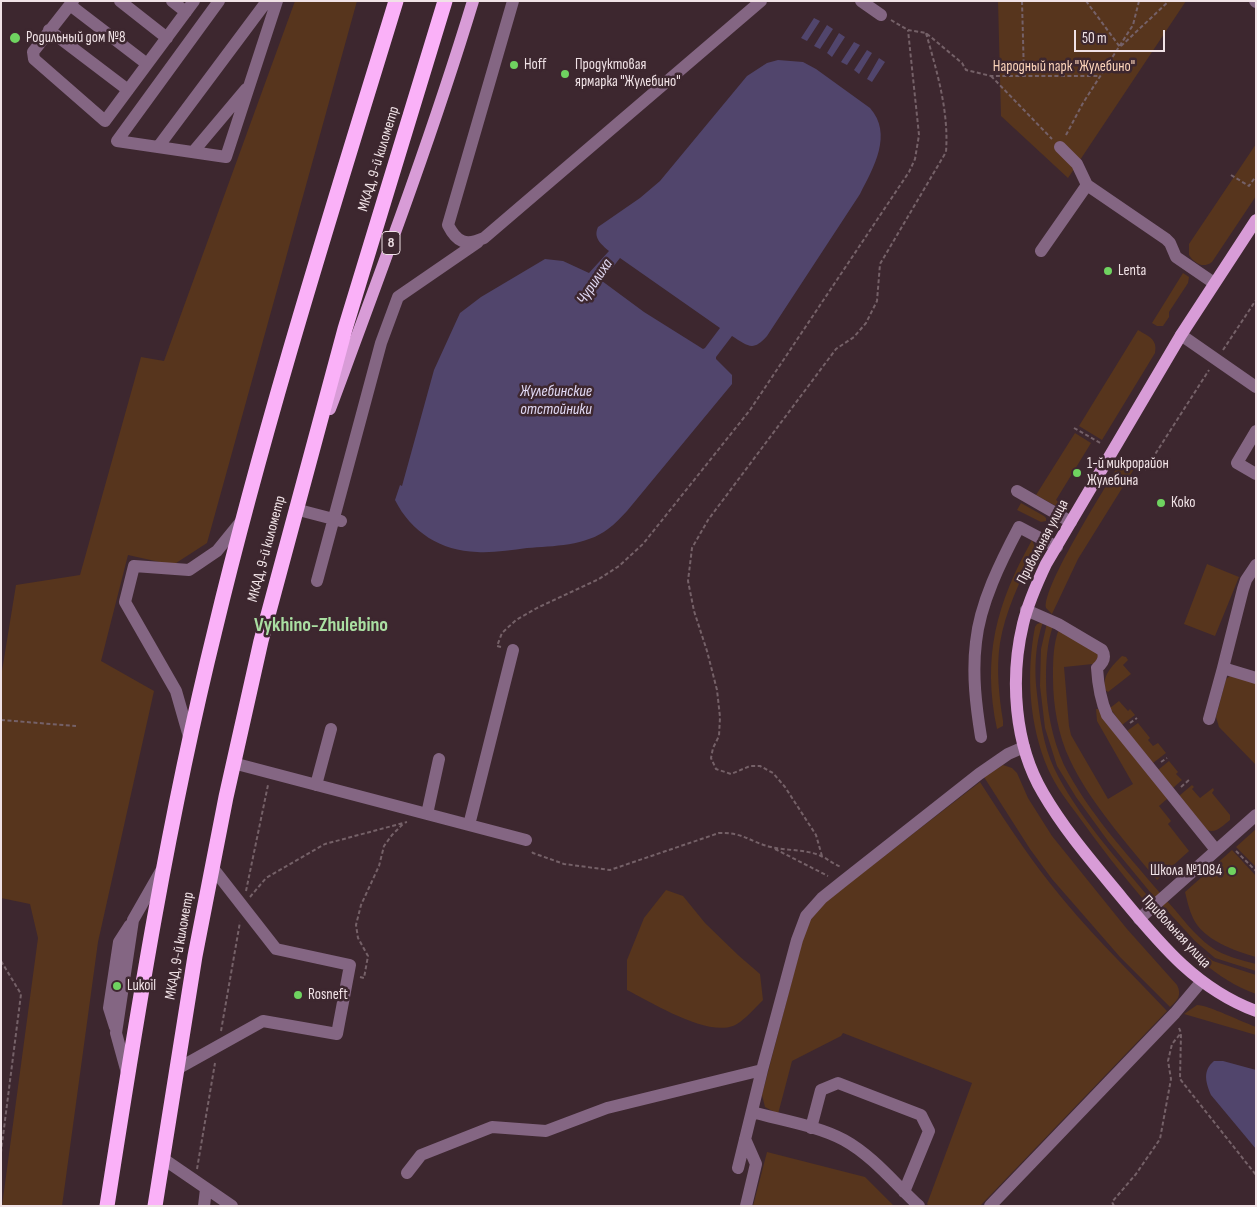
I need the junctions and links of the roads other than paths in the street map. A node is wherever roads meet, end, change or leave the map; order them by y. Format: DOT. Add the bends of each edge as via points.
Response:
graph roads {
  1 [pos="120,1"];
  2 [pos="172,1"];
  3 [pos="194,1"];
  4 [pos="219,1"];
  5 [pos="267,1"];
  6 [pos="277,1"];
  7 [pos="396,1"];
  8 [pos="445,1"];
  9 [pos="473,1"];
  10 [pos="512,1"];
  11 [pos="761,1"];
  12 [pos="861,1"];
  13 [pos="71,3"];
  14 [pos="186,12"];
  15 [pos="882,15"];
  16 [pos="49,30"];
  17 [pos="167,38"];
  18 [pos="147,64"];
  19 [pos="250,83"];
  20 [pos="128,90"];
  21 [pos="158,147"];
  22 [pos="1060,147"];
  23 [pos="193,152"];
  24 [pos="1087,185"];
  25 [pos="1256,220"];
  26 [pos="484,238"];
  27 [pos="1041,251"];
  28 [pos="1214,284"];
  29 [pos="1181,336"];
  30 [pos="1256,387"];
  31 [pos="1256,431"];
  32 [pos="1256,474"];
  33 [pos="303,482"];
  34 [pos="1017,491"];
  35 [pos="295,509"];
  36 [pos="244,518"];
  37 [pos="337,520"];
  38 [pos="1071,522"];
  39 [pos="1057,547"];
  40 [pos="1256,565"];
  41 [pos="317,581"];
  42 [pos="1026,610"];
  43 [pos="513,650"];
  44 [pos="1223,668"];
  45 [pos="1256,678"];
  46 [pos="1209,718"];
  47 [pos="331,729"];
  48 [pos="981,737"];
  49 [pos="190,740"];
  50 [pos="1024,747"];
  51 [pos="439,759"];
  52 [pos="233,764"];
  53 [pos="316,785"];
  54 [pos="427,814"];
  55 [pos="1256,815"];
  56 [pos="469,825"];
  57 [pos="526,840"];
  58 [pos="1216,850"];
  59 [pos="164,866"];
  60 [pos="212,867"];
  61 [pos="1139,919"];
  62 [pos="1201,982"];
  63 [pos="1256,1011"];
  64 [pos="176,1069"];
  65 [pos="762,1070"];
  66 [pos="128,1074"];
  67 [pos="752,1112"];
  68 [pos="811,1128"];
  69 [pos="746,1139"];
  70 [pos="162,1158"];
  71 [pos="738,1168"];
  72 [pos="407,1173"];
  73 [pos="206,1189"];
  74 [pos="904,1192"];
  75 [pos="107,1206"];
  76 [pos="155,1206"];
  77 [pos="204,1206"];
  78 [pos="232,1206"];
  79 [pos="746,1206"];
  80 [pos="919,1206"];
  81 [pos="990,1206"];
  1 -- 17 [label="lane"];
  2 -- 14 [label="lane"];
  3 -- 14 [label="lane"];
  4 -- 21 [label="lane" via="117,141"];
  5 -- 21 [label="lane"];
  6 -- 19 [label="lane"];
  7 -- 36 [label="highway, МКАД, 9-й километр" via="300,315"];
  8 -- 33 [label="highway, МКАД, 9-й километр" via="348,319"];
  9 -- 33 [label="main road, 8" via="396,231"];
  10 -- 26 [label="lane" via="448,225 462,242 474,243"];
  11 -- 26 [label="lane"];
  12 -- 15 [label="lane"];
  13 -- 16 [label="lane"];
  13 -- 18 [label="lane"];
  14 -- 17 [label="lane"];
  16 -- 20 [label="lane"];
  16 -- 20 [label="lane" via="33,52 34,59 105,121"];
  17 -- 18 [label="lane"];
  18 -- 20 [label="lane"];
  19 -- 23 [label="lane"];
  19 -- 23 [label="lane" via="226,157"];
  21 -- 23 [label="lane"];
  22 -- 24 [label="lane" via="1078,164"];
  24 -- 27 [label="lane"];
  24 -- 28 [label="lane" via="1166,239 1176,257"];
  25 -- 28 [label="main road, Привольная улица"];
  26 -- 37 [label="lane" via="398,297 381,343"];
  28 -- 29 [label="main road, Привольная улица"];
  29 -- 30 [label="lane"];
  29 -- 38 [label="main road, Привольная улица"];
  31 -- 32 [label="lane" via="1237,463"];
  33 -- 35 [label="highway, МКАД, 9-й километр"];
  34 -- 38 [label="lane"];
  35 -- 37 [label="lane"];
  35 -- 52 [label="highway, МКАД, 9-й километр"];
  36 -- 49 [label="highway, МКАД, 9-й километр"];
  36 -- 49 [label="lane" via="217,552 189,570 134,566 125,602 176,691"];
  37 -- 41 [label="lane"];
  38 -- 39 [label="main road, Привольная улица"];
  39 -- 42 [label="main road, Привольная улица"];
  39 -- 48 [label="lane" via="1019,527 993,582 976,640 974,687"];
  40 -- 44 [label="lane" via="1243,589"];
  42 -- 50 [label="main road, Привольная улица" via="1018,646 1016,685"];
  42 -- 58 [label="lane" via="1058,624 1102,650 1104,659 1097,668 1098,686 1107,714"];
  43 -- 56 [label="lane"];
  44 -- 45 [label="lane"];
  44 -- 46 [label="lane"];
  47 -- 53 [label="lane"];
  49 -- 59 [label="highway, МКАД, 9-й километр"];
  50 -- 61 [label="main road, Привольная улица" via="1034,776 1065,827"];
  50 -- 65 [label="lane" via="979,774 858,868 806,916"];
  51 -- 54 [label="lane"];
  52 -- 53 [label="lane"];
  52 -- 60 [label="highway, МКАД, 9-й километр"];
  53 -- 54 [label="lane"];
  54 -- 56 [label="lane"];
  55 -- 58 [label="lane"];
  56 -- 57 [label="lane"];
  58 -- 61 [label="lane"];
  59 -- 66 [label="highway, МКАД, 9-й километр"];
  59 -- 66 [label="lane" via="133,920 116,1033"];
  60 -- 64 [label="highway, МКАД, 9-й километр"];
  60 -- 64 [label="lane" via="276,949 350,966 337,1034 263,1021"];
  61 -- 62 [label="main road, Привольная улица" via="1174,959"];
  62 -- 63 [label="main road, Привольная улица"];
  62 -- 81 [label="lane"];
  64 -- 70 [label="highway, МКАД, 9-й километр"];
  65 -- 67 [label="lane"];
  65 -- 72 [label="lane" via="607,1108 546,1131 492,1127 421,1155"];
  66 -- 75 [label="highway, МКАД, 9-й километр"];
  67 -- 68 [label="lane"];
  67 -- 69 [label="lane"];
  68 -- 74 [label="lane" via="844,1140 872,1160"];
  68 -- 74 [label="lane" via="821,1090 838,1083 922,1114 929,1131"];
  69 -- 71 [label="lane"];
  69 -- 79 [label="lane" via="756,1164"];
  70 -- 73 [label="lane"];
  70 -- 76 [label="highway, МКАД, 9-й километр"];
  73 -- 77 [label="lane"];
  73 -- 78 [label="lane"];
  74 -- 80 [label="lane"];
}
